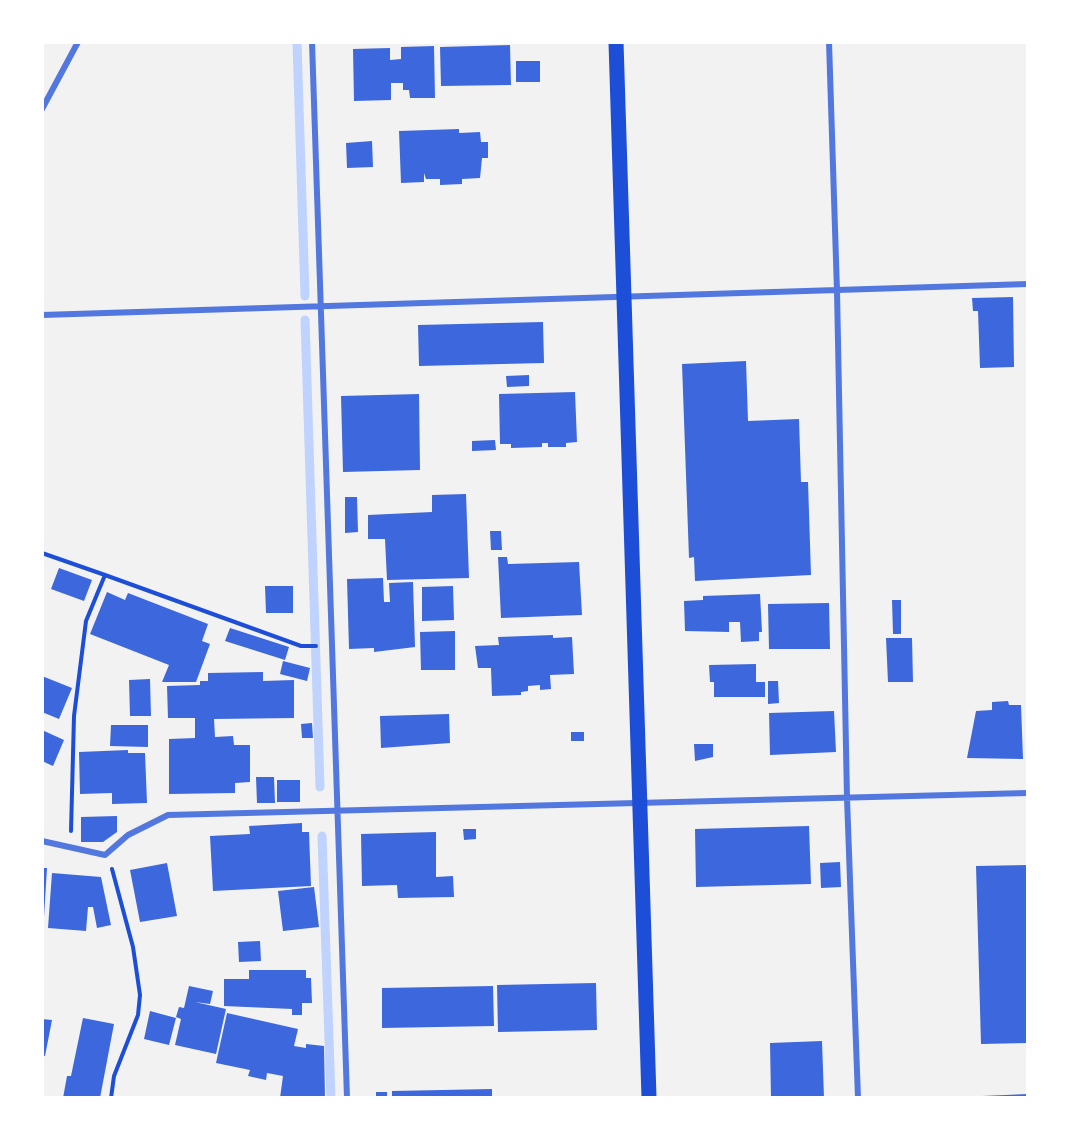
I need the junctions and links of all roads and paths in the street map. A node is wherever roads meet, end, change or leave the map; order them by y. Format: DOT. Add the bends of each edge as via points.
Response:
graph roads {
  1 [pos="78,42"];
  2 [pos="312,42"];
  3 [pos="616,42"];
  4 [pos="829,42"];
  5 [pos="42,109"];
  6 [pos="1028,284"];
  7 [pos="837,291"];
  8 [pos="624,297"];
  9 [pos="319,307"];
  10 [pos="42,315"];
  11 [pos="42,553"];
  12 [pos="105,575"];
  13 [pos="309,646"];
  14 [pos="1028,793"];
  15 [pos="847,798"];
  16 [pos="639,802"];
  17 [pos="337,811"];
  18 [pos="42,841"];
  19 [pos="71,848"];
  20 [pos="105,855"];
  21 [pos="111,1098"];
  22 [pos="347,1098"];
  23 [pos="649,1098"];
  24 [pos="858,1098"];
  1 -- 5 [label="street"];
  2 -- 9 [label="street"];
  3 -- 8 [label="main road"];
  4 -- 7 [label="street"];
  6 -- 7 [label="street"];
  7 -- 8 [label="street"];
  7 -- 15 [label="street"];
  8 -- 9 [label="street"];
  8 -- 16 [label="main road"];
  9 -- 10 [label="street"];
  9 -- 17 [label="street"];
  11 -- 12 [label="path"];
  12 -- 13 [label="path"];
  12 -- 19 [label="path" via="86,621 74,716"];
  14 -- 15 [label="street"];
  15 -- 16 [label="street"];
  15 -- 24 [label="street"];
  16 -- 17 [label="street"];
  16 -- 23 [label="main road"];
  17 -- 20 [label="street" via="168,815 128,835"];
  17 -- 22 [label="street"];
  18 -- 19 [label="street"];
  19 -- 20 [label="street"];
  20 -- 21 [label="path" via="133,947 140,995 138,1015 114,1076"];
}
